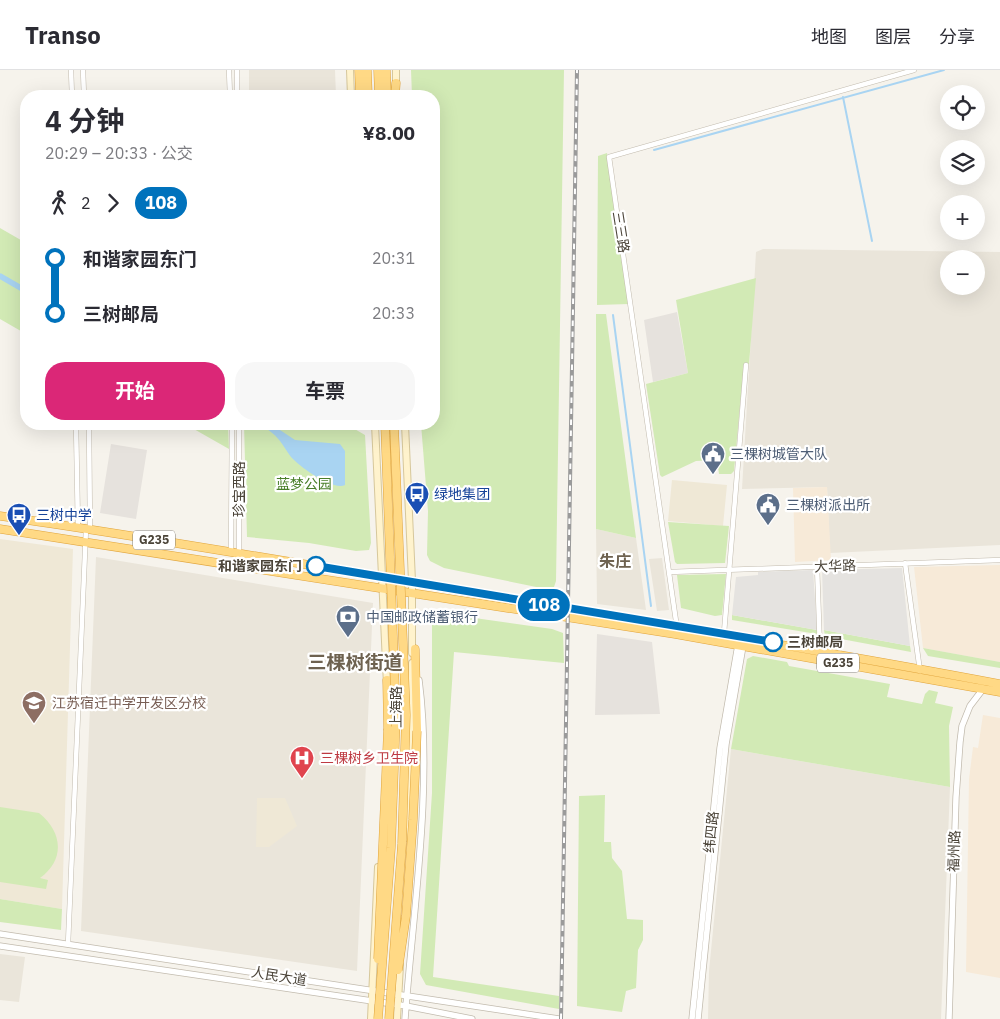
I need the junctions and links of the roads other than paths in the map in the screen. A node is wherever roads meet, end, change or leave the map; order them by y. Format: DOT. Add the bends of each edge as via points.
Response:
graph roads {
  1 [pos="71,70"];
  2 [pos="84,70"];
  3 [pos="230,70"];
  4 [pos="237,70"];
  5 [pos="350,70"];
  6 [pos="358,70"];
  7 [pos="367,70"];
  8 [pos="378,70"];
  9 [pos="386,70"];
  10 [pos="396,70"];
  11 [pos="914,70"];
  12 [pos="396,83"];
  13 [pos="72,90"];
  14 [pos="84,90"];
  15 [pos="230,90"];
  16 [pos="237,90"];
  17 [pos="351,90"];
  18 [pos="359,90"];
  19 [pos="368,90"];
  20 [pos="379,90"];
  21 [pos="387,90"];
  22 [pos="396,90"];
  23 [pos="746,365"];
  24 [pos="77,430"];
  25 [pos="89,430"];
  26 [pos="232,430"];
  27 [pos="239,430"];
  28 [pos="375,430"];
  29 [pos="385,430"];
  30 [pos="394,430"];
  31 [pos="405,430"];
  32 [pos="0,516"];
  33 [pos="0,529"];
  34 [pos="85,529"];
  35 [pos="85,542"];
  36 [pos="235,554"];
  37 [pos="1000,560"];
  38 [pos="905,563"];
  39 [pos="817,566"];
  40 [pos="729,570"];
  41 [pos="670,572"];
  42 [pos="382,576"];
  43 [pos="412,581"];
  44 [pos="383,590"];
  45 [pos="412,594"];
  46 [pos="413,603"];
  47 [pos="676,621"];
  48 [pos="724,633"];
  49 [pos="741,646"];
  50 [pos="415,649"];
  51 [pos="820,650"];
  52 [pos="920,668"];
  53 [pos="920,678"];
  54 [pos="387,680"];
  55 [pos="1000,684"];
  56 [pos="983,689"];
  57 [pos="1000,692"];
  58 [pos="0,934"];
  59 [pos="68,944"];
  60 [pos="0,946"];
  61 [pos="373,990"];
  62 [pos="398,994"];
  63 [pos="407,995"];
  64 [pos="372,1001"];
  65 [pos="398,1005"];
  66 [pos="406,1006"];
  67 [pos="371,1019"];
  68 [pos="377,1019"];
  69 [pos="389,1019"];
  70 [pos="395,1019"];
  71 [pos="405,1019"];
  72 [pos="472,1019"];
  73 [pos="559,1019"];
  74 [pos="692,1019"];
  75 [pos="698,1019"];
  76 [pos="949,1019"];
  1 -- 13 [label="street"];
  2 -- 14 [label="street"];
  3 -- 15 [label="street"];
  4 -- 16 [label="street"];
  5 -- 17 [label="main road"];
  6 -- 18 [label="highway"];
  7 -- 19 [label="highway"];
  8 -- 20 [label="highway"];
  9 -- 21 [label="highway"];
  10 -- 12 [label="main road"];
  11 -- 41 [label="street, 三三路" via="609,157"];
  12 -- 22 [label="highway"];
  23 -- 40 [label="street"];
  24 -- 34 [label="street"];
  25 -- 34 [label="street"];
  26 -- 36 [label="street, 珍宝西路"];
  27 -- 36 [label="street, 珍宝西路"];
  28 -- 42 [label="main road, 上海路"];
  29 -- 68 [label="highway, 上海路, bridge" via="396,716 391,848"];
  30 -- 69 [label="highway, 上海路, bridge" via="406,715 401,854"];
  31 -- 43 [label="main road, 上海路"];
  32 -- 34 [label="highway, G235"];
  33 -- 35 [label="highway, G235"];
  34 -- 35 [label="street"];
  34 -- 36 [label="highway, G235"];
  35 -- 44 [label="highway, G235"];
  35 -- 59 [label="street"];
  36 -- 42 [label="highway, G235"];
  37 -- 38 [label="street, 大华路"];
  38 -- 39 [label="street, 大华路"];
  38 -- 52 [label="street"];
  39 -- 40 [label="street, 大华路"];
  39 -- 51 [label="street"];
  40 -- 41 [label="street, 大华路"];
  40 -- 48 [label="street"];
  41 -- 47 [label="street, 三三路"];
  42 -- 43 [label="highway, G235"];
  42 -- 44 [label="main road, 上海路"];
  43 -- 45 [label="main road, 上海路"];
  43 -- 48 [label="highway, G235"];
  44 -- 45 [label="highway, G235"];
  44 -- 54 [label="main road, 上海路"];
  45 -- 46 [label="main road, 上海路"];
  45 -- 49 [label="highway, G235"];
  46 -- 50 [label="street, 上海路"];
  46 -- 62 [label="main road, 上海路" via="410,802"];
  48 -- 51 [label="highway, G235"];
  49 -- 53 [label="highway, G235"];
  49 -- 74 [label="street, 纬四路" via="720,748"];
  49 -- 75 [label="street, 纬四路" via="726,744"];
  50 -- 63 [label="street, 上海路" via="422,716 422,806"];
  50 -- 70 [label="highway, bridge" via="414,820"];
  51 -- 52 [label="highway, G235"];
  52 -- 53 [label="street"];
  52 -- 55 [label="highway, G235"];
  53 -- 56 [label="highway, G235"];
  54 -- 61 [label="main road, 上海路"];
  54 -- 68 [label="highway, bridge"];
  56 -- 57 [label="highway, G235"];
  56 -- 76 [label="street, 福州路" via="970,706 960,742"];
  58 -- 59 [label="street, 人民大道"];
  59 -- 61 [label="street, 人民大道"];
  60 -- 64 [label="street, 人民大道"];
  61 -- 62 [label="street, 人民大道"];
  61 -- 64 [label="main road, 上海路"];
  62 -- 63 [label="street, 人民大道"];
  62 -- 65 [label="main road, 上海路"];
  63 -- 66 [label="street, 上海路"];
  63 -- 73 [label="street, 人民大道"];
  64 -- 65 [label="street, 人民大道"];
  64 -- 67 [label="main road, 上海路"];
  65 -- 66 [label="street, 人民大道"];
  65 -- 70 [label="main road, 上海路"];
  66 -- 71 [label="street, 上海路"];
  66 -- 72 [label="street, 人民大道"];
}
